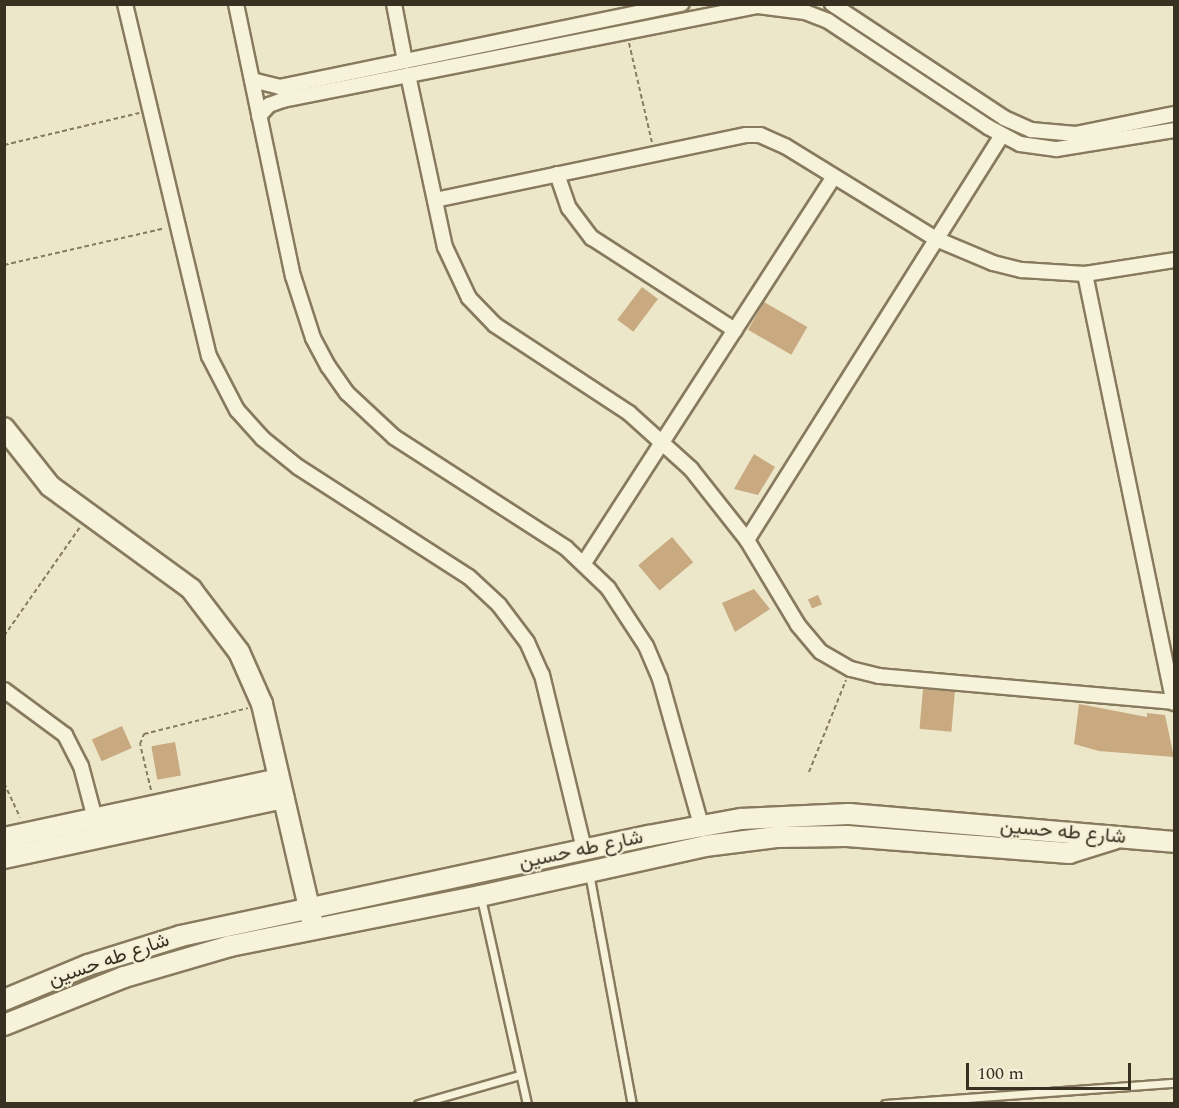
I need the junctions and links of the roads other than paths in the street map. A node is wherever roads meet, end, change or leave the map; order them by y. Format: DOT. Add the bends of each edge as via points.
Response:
graph roads {
  1 [pos="125,4"];
  2 [pos="236,4"];
  3 [pos="394,4"];
  4 [pos="682,4"];
  5 [pos="832,4"];
  6 [pos="406,68"];
  7 [pos="252,80"];
  8 [pos="1174,114"];
  9 [pos="259,116"];
  10 [pos="1174,129"];
  11 [pos="1001,135"];
  12 [pos="556,174"];
  13 [pos="834,177"];
  14 [pos="435,200"];
  15 [pos="936,239"];
  16 [pos="1174,260"];
  17 [pos="1085,274"];
  18 [pos="735,330"];
  19 [pos="4,428"];
  20 [pos="663,441"];
  21 [pos="747,540"];
  22 [pos="584,563"];
  23 [pos="4,690"];
  24 [pos="1174,702"];
  25 [pos="281,789"];
  26 [pos="701,825"];
  27 [pos="98,828"];
  28 [pos="1119,837"];
  29 [pos="4,838"];
  30 [pos="1174,842"];
  31 [pos="584,849"];
  32 [pos="4,858"];
  33 [pos="588,871"];
  34 [pos="480,896"];
  35 [pos="309,908"];
  36 [pos="314,929"];
  37 [pos="4,1000"];
  38 [pos="4,1025"];
  39 [pos="520,1075"];
  40 [pos="1174,1083"];
  41 [pos="418,1104"];
  42 [pos="526,1104"];
  43 [pos="632,1104"];
  44 [pos="885,1104"];
  1 -- 31 [label="street" via="209,356 237,410 262,438 298,467 469,577 500,604 527,642 545,686"];
  2 -- 7 [label="street"];
  3 -- 6 [label="street"];
  4 -- 6 [label="street"];
  5 -- 8 [label="street" via="1004,118 1031,130 1076,134"];
  6 -- 7 [label="street" via="280,87"];
  6 -- 9 [label="street" via="276,102"];
  6 -- 11 [label="street" via="758,6 806,12 828,21"];
  6 -- 14 [label="street"];
  7 -- 9 [label="street"];
  9 -- 22 [label="street" via="301,308 313,338 347,393 394,437"];
  10 -- 11 [label="street" via="1057,149 1020,144"];
  11 -- 15 [label="street"];
  12 -- 13 [label="street" via="760,135 774,139"];
  12 -- 14 [label="street"];
  12 -- 18 [label="street" via="569,208 592,238"];
  13 -- 15 [label="street"];
  13 -- 18 [label="street"];
  14 -- 20 [label="street" via="451,265 481,312"];
  15 -- 17 [label="street" via="1002,265"];
  15 -- 21 [label="street"];
  16 -- 17 [label="street"];
  17 -- 24 [label="street"];
  18 -- 20 [label="street"];
  19 -- 25 [label="main road" via="33,469 88,515 171,572 209,608 240,652 262,704"];
  20 -- 21 [label="street" via="718,501"];
  20 -- 22 [label="street"];
  21 -- 24 [label="street" via="808,639 851,669 879,676"];
  22 -- 26 [label="street" via="608,588 646,646 660,679"];
  23 -- 27 [label="street" via="65,735 81,766"];
  25 -- 27 [label="main road"];
  25 -- 27 [label="main road" via="156,806"];
  25 -- 35 [label="main road"];
  26 -- 28 [label="main road, شارع طه حسين" via="777,816 849,814"];
  26 -- 31 [label="main road, شارع طه حسين"];
  27 -- 29 [label="main road"];
  27 -- 32 [label="main road"];
  28 -- 30 [label="main road, شارع طه حسين"];
  28 -- 33 [label="main road, شارع طه حسين" via="1069,853 812,836 705,846"];
  31 -- 35 [label="main road, شارع طه حسين"];
  33 -- 34 [label="main road, شارع طه حسين"];
  33 -- 43 [label="lane"];
  34 -- 36 [label="main road, شارع طه حسين"];
  34 -- 39 [label="lane"];
  35 -- 36 [label="main road"];
  35 -- 37 [label="main road, شارع طه حسين" via="151,944"];
  36 -- 38 [label="main road, شارع طه حسين" via="159,966"];
  39 -- 41 [label="lane"];
  39 -- 42 [label="lane"];
  40 -- 44 [label="lane"];
}
